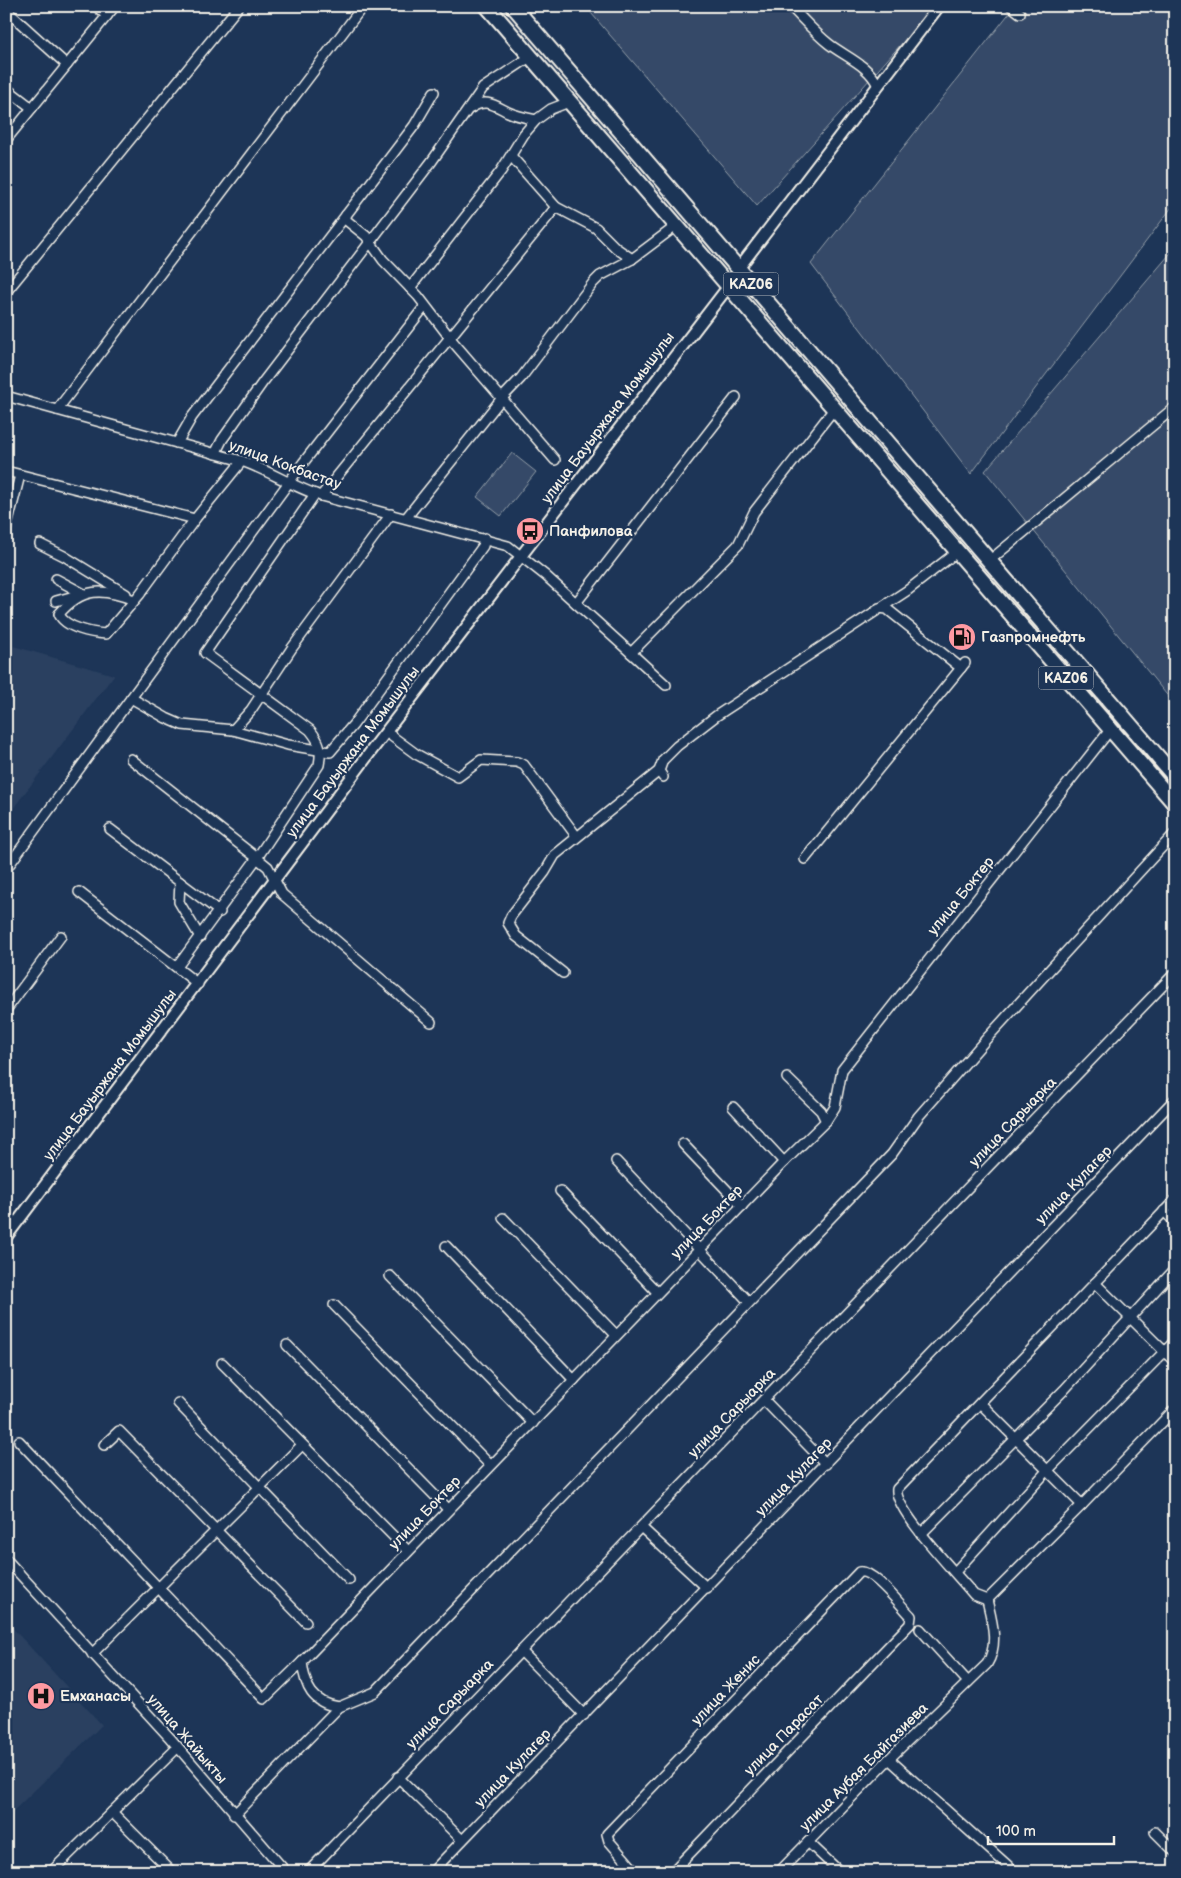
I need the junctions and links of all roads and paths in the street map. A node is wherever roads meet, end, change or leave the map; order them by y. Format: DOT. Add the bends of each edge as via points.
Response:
graph roads {
  1 [pos="96,6"];
  2 [pos="115,6"];
  3 [pos="239,6"];
  4 [pos="363,6"];
  5 [pos="486,6"];
  6 [pos="513,6"];
  7 [pos="790,6"];
  8 [pos="939,6"];
  9 [pos="1011,6"];
  10 [pos="6,10"];
  11 [pos="1020,13"];
  12 [pos="107,16"];
  13 [pos="530,57"];
  14 [pos="67,65"];
  15 [pos="878,86"];
  16 [pos="6,88"];
  17 [pos="434,92"];
  18 [pos="569,102"];
  19 [pos="32,108"];
  20 [pos="469,109"];
  21 [pos="536,120"];
  22 [pos="6,140"];
  23 [pos="511,156"];
  24 [pos="556,206"];
  25 [pos="346,215"];
  26 [pos="676,226"];
  27 [pos="370,241"];
  28 [pos="632,259"];
  29 [pos="738,269"];
  30 [pos="728,287"];
  31 [pos="410,288"];
  32 [pos="6,292"];
  33 [pos="426,306"];
  34 [pos="449,337"];
  35 [pos="6,396"];
  36 [pos="736,397"];
  37 [pos="502,398"];
  38 [pos="1175,407"];
  39 [pos="834,409"];
  40 [pos="57,410"];
  41 [pos="176,443"];
  42 [pos="215,454"];
  43 [pos="555,460"];
  44 [pos="242,461"];
  45 [pos="6,471"];
  46 [pos="20,474"];
  47 [pos="288,483"];
  48 [pos="318,495"];
  49 [pos="391,514"];
  50 [pos="406,518"];
  51 [pos="195,519"];
  52 [pos="6,530"];
  53 [pos="485,538"];
  54 [pos="40,544"];
  55 [pos="958,551"];
  56 [pos="522,555"];
  57 [pos="989,561"];
  58 [pos="56,579"];
  59 [pos="84,594"];
  60 [pos="56,600"];
  61 [pos="134,600"];
  62 [pos="576,602"];
  63 [pos="879,608"];
  64 [pos="632,653"];
  65 [pos="1075,660"];
  66 [pos="1060,672"];
  67 [pos="666,685"];
  68 [pos="261,694"];
  69 [pos="131,698"];
  70 [pos="234,730"];
  71 [pos="1110,730"];
  72 [pos="386,732"];
  73 [pos="322,751"];
  74 [pos="131,759"];
  75 [pos="1175,777"];
  76 [pos="1175,804"];
  77 [pos="110,828"];
  78 [pos="1175,833"];
  79 [pos="577,837"];
  80 [pos="257,858"];
  81 [pos="805,858"];
  82 [pos="285,866"];
  83 [pos="268,867"];
  84 [pos="6,869"];
  85 [pos="274,880"];
  86 [pos="180,882"];
  87 [pos="79,892"];
  88 [pos="220,912"];
  89 [pos="61,936"];
  90 [pos="200,937"];
  91 [pos="177,967"];
  92 [pos="563,973"];
  93 [pos="1175,973"];
  94 [pos="198,984"];
  95 [pos="6,1010"];
  96 [pos="431,1022"];
  97 [pos="787,1078"];
  98 [pos="1175,1100"];
  99 [pos="733,1107"];
  100 [pos="826,1122"];
  101 [pos="683,1144"];
  102 [pos="616,1161"];
  103 [pos="784,1162"];
  104 [pos="560,1191"];
  105 [pos="1175,1200"];
  106 [pos="742,1206"];
  107 [pos="1164,1211"];
  108 [pos="503,1218"];
  109 [pos="1175,1222"];
  110 [pos="6,1237"];
  111 [pos="446,1246"];
  112 [pos="701,1249"];
  113 [pos="1175,1269"];
  114 [pos="390,1276"];
  115 [pos="1095,1283"];
  116 [pos="657,1292"];
  117 [pos="749,1302"];
  118 [pos="334,1305"];
  119 [pos="1129,1318"];
  120 [pos="616,1335"];
  121 [pos="1175,1341"];
  122 [pos="287,1345"];
  123 [pos="1164,1352"];
  124 [pos="222,1362"];
  125 [pos="1175,1362"];
  126 [pos="574,1380"];
  127 [pos="764,1400"];
  128 [pos="178,1403"];
  129 [pos="980,1403"];
  130 [pos="1175,1409"];
  131 [pos="533,1423"];
  132 [pos="1015,1438"];
  133 [pos="20,1441"];
  134 [pos="104,1445"];
  135 [pos="302,1445"];
  136 [pos="826,1464"];
  137 [pos="490,1465"];
  138 [pos="1047,1471"];
  139 [pos="260,1489"];
  140 [pos="1082,1505"];
  141 [pos="448,1509"];
  142 [pos="641,1527"];
  143 [pos="215,1531"];
  144 [pos="922,1534"];
  145 [pos="408,1551"];
  146 [pos="6,1559"];
  147 [pos="955,1572"];
  148 [pos="349,1580"];
  149 [pos="159,1587"];
  150 [pos="707,1588"];
  151 [pos="986,1600"];
  152 [pos="911,1616"];
  153 [pos="306,1622"];
  154 [pos="920,1629"];
  155 [pos="521,1650"];
  156 [pos="92,1654"];
  157 [pos="302,1662"];
  158 [pos="968,1682"];
  159 [pos="339,1707"];
  160 [pos="584,1714"];
  161 [pos="177,1748"];
  162 [pos="889,1759"];
  163 [pos="398,1777"];
  164 [pos="112,1812"];
  165 [pos="234,1815"];
  166 [pos="1155,1832"];
  167 [pos="462,1840"];
  168 [pos="808,1842"];
  169 [pos="1175,1852"];
  170 [pos="51,1872"];
  171 [pos="172,1872"];
  172 [pos="286,1872"];
  173 [pos="308,1872"];
  174 [pos="432,1872"];
  175 [pos="636,1872"];
  176 [pos="672,1872"];
  177 [pos="780,1872"];
  178 [pos="840,1872"];
  179 [pos="1015,1872"];
  1 -- 12 [label="street"];
  2 -- 12 [label="street"];
  3 -- 32 [label="street"];
  4 -- 40 [label="street"];
  5 -- 13 [label="highway, KАZ06"];
  6 -- 29 [label="highway, KАZ06"];
  7 -- 15 [label="street" via="828,43 863,66"];
  8 -- 15 [label="street"];
  9 -- 11 [label="street"];
  10 -- 14 [label="street"];
  12 -- 14 [label="street"];
  13 -- 18 [label="highway, KАZ06"];
  13 -- 20 [label="street" via="482,88"];
  14 -- 19 [label="street"];
  15 -- 29 [label="street"];
  16 -- 19 [label="street"];
  17 -- 25 [label="street" via="414,126"];
  18 -- 21 [label="street" via="550,108"];
  18 -- 26 [label="highway, KАZ06"];
  19 -- 22 [label="street"];
  20 -- 21 [label="street" via="489,102"];
  20 -- 27 [label="street"];
  21 -- 23 [label="street"];
  23 -- 24 [label="street"];
  23 -- 31 [label="street"];
  24 -- 28 [label="street" via="596,228"];
  24 -- 34 [label="street"];
  25 -- 27 [label="street" via="346,220"];
  25 -- 41 [label="street" via="192,417"];
  26 -- 28 [label="street"];
  26 -- 30 [label="highway, KАZ06"];
  27 -- 31 [label="street"];
  27 -- 42 [label="street" via="263,382"];
  28 -- 37 [label="street" via="592,283"];
  29 -- 57 [label="highway, KАZ06"];
  30 -- 39 [label="highway, KАZ06"];
  30 -- 56 [label="street, улица Бауыржана Момышулы"];
  31 -- 33 [label="street"];
  33 -- 34 [label="street"];
  33 -- 47 [label="street"];
  34 -- 37 [label="street"];
  34 -- 48 [label="street"];
  35 -- 40 [label="street, улица Кокбастау"];
  36 -- 62 [label="street"];
  37 -- 43 [label="street"];
  37 -- 50 [label="street"];
  38 -- 57 [label="street"];
  39 -- 55 [label="highway, KАZ06"];
  39 -- 64 [label="street" via="754,512 738,545"];
  40 -- 41 [label="street, улица Кокбастау"];
  41 -- 42 [label="street, улица Кокбастау"];
  42 -- 44 [label="street, улица Кокбастау"];
  44 -- 47 [label="street, улица Кокбастау" via="267,470"];
  44 -- 51 [label="street"];
  45 -- 46 [label="street"];
  46 -- 51 [label="street"];
  46 -- 52 [label="street"];
  47 -- 48 [label="street, улица Кокбастау"];
  47 -- 69 [label="street"];
  48 -- 49 [label="street, улица Кокбастау"];
  48 -- 68 [label="street" via="205,653"];
  49 -- 50 [label="street, улица Кокбастау"];
  49 -- 68 [label="street"];
  50 -- 53 [label="street, улица Кокбастау"];
  51 -- 61 [label="street"];
  53 -- 56 [label="street, улица Кокбастау"];
  53 -- 73 [label="street" via="483,546 353,725 330,752"];
  54 -- 61 [label="street"];
  55 -- 63 [label="street"];
  55 -- 66 [label="highway, KАZ06"];
  56 -- 62 [label="street, улица Кокбастау"];
  56 -- 72 [label="street, улица Бауыржана Момышулы"];
  57 -- 65 [label="highway, KАZ06"];
  58 -- 59 [label="street"];
  59 -- 60 [label="street"];
  59 -- 61 [label="street" via="100,591"];
  59 -- 61 [label="street" via="58,614 77,628 97,634 106,634"];
  62 -- 64 [label="street, улица Кокбастау"];
  63 -- 79 [label="street" via="716,716 677,746 664,760 661,774"];
  63 -- 81 [label="street" via="887,609 963,665"];
  64 -- 67 [label="street, улица Кокбастау"];
  65 -- 66 [label="highway"];
  65 -- 75 [label="highway, KАZ06"];
  66 -- 71 [label="highway, KАZ06"];
  68 -- 70 [label="street"];
  68 -- 73 [label="street" via="310,730"];
  69 -- 70 [label="street" via="182,724"];
  69 -- 84 [label="street"];
  70 -- 73 [label="street"];
  71 -- 76 [label="highway, KАZ06"];
  71 -- 100 [label="street, улица Боктер" via="842,1070 835,1106"];
  72 -- 79 [label="street" via="416,754 458,777 481,760 524,765"];
  72 -- 82 [label="street, улица Бауыржана Момышулы"];
  73 -- 80 [label="street" via="319,765"];
  74 -- 80 [label="street"];
  77 -- 86 [label="street"];
  78 -- 117 [label="street" via="988,1036 918,1117 892,1154"];
  79 -- 92 [label="street" via="555,855 508,923 516,936"];
  80 -- 83 [label="street"];
  80 -- 88 [label="street"];
  82 -- 83 [label="street"];
  82 -- 85 [label="street, улица Бауыржана Момышулы"];
  83 -- 85 [label="street"];
  85 -- 94 [label="street, улица Бауыржана Момышулы"];
  85 -- 96 [label="street" via="282,894 304,915"];
  86 -- 88 [label="street"];
  86 -- 90 [label="street" via="179,902"];
  87 -- 91 [label="street"];
  88 -- 90 [label="street"];
  89 -- 95 [label="street"];
  90 -- 91 [label="street"];
  91 -- 94 [label="street"];
  93 -- 127 [label="street, улица Сарыарка"];
  94 -- 110 [label="street, улица Бауыржана Момышулы"];
  97 -- 100 [label="street" via="820,1111"];
  98 -- 136 [label="street, улица Кулагер"];
  99 -- 103 [label="street"];
  100 -- 103 [label="street, улица Боктер"];
  101 -- 106 [label="street"];
  102 -- 112 [label="street"];
  103 -- 106 [label="street, улица Боктер"];
  104 -- 116 [label="street"];
  105 -- 107 [label="street"];
  106 -- 112 [label="street, улица Боктер"];
  107 -- 109 [label="street"];
  107 -- 115 [label="street"];
  108 -- 120 [label="street"];
  111 -- 126 [label="street"];
  112 -- 116 [label="street, улица Боктер"];
  112 -- 117 [label="street"];
  113 -- 119 [label="street"];
  114 -- 131 [label="street"];
  115 -- 119 [label="street"];
  115 -- 129 [label="street"];
  116 -- 120 [label="street, улица Боктер"];
  117 -- 159 [label="street" via="375,1692"];
  118 -- 137 [label="street"];
  119 -- 123 [label="street"];
  119 -- 132 [label="street"];
  120 -- 126 [label="street, улица Боктер"];
  121 -- 123 [label="street"];
  122 -- 141 [label="street"];
  123 -- 125 [label="street"];
  123 -- 138 [label="street"];
  124 -- 135 [label="street"];
  126 -- 131 [label="street, улица Боктер"];
  127 -- 136 [label="street"];
  127 -- 142 [label="street, улица Сарыарка"];
  128 -- 139 [label="street"];
  129 -- 132 [label="street"];
  129 -- 144 [label="street" via="897,1489 900,1505"];
  130 -- 140 [label="street"];
  131 -- 137 [label="street, улица Боктер"];
  132 -- 138 [label="street"];
  132 -- 144 [label="street"];
  133 -- 149 [label="street"];
  134 -- 143 [label="street" via="119,1431"];
  135 -- 139 [label="street"];
  135 -- 145 [label="street"];
  136 -- 150 [label="street, улица Кулагер"];
  137 -- 141 [label="street, улица Боктер"];
  138 -- 140 [label="street"];
  138 -- 147 [label="street"];
  139 -- 143 [label="street"];
  139 -- 148 [label="street"];
  140 -- 151 [label="street"];
  141 -- 145 [label="street, улица Боктер"];
  142 -- 150 [label="street"];
  142 -- 155 [label="street, улица Сарыарка"];
  143 -- 149 [label="street"];
  143 -- 153 [label="street"];
  144 -- 147 [label="street"];
  145 -- 157 [label="street, улица Боктер"];
  146 -- 156 [label="street, улица Жайыкты"];
  147 -- 151 [label="street" via="974,1595"];
  149 -- 156 [label="street"];
  149 -- 157 [label="street, улица Боктер" via="264,1699"];
  150 -- 160 [label="street, улица Кулагер"];
  151 -- 158 [label="street, улица Аубая Байгазиева" via="993,1649 986,1664"];
  152 -- 175 [label="street, улица Женис" via="868,1573 859,1572 607,1834 609,1841"];
  152 -- 176 [label="street, улица Парасат" via="910,1624"];
  154 -- 158 [label="street"];
  155 -- 160 [label="street"];
  155 -- 163 [label="street, улица Сарыарка"];
  156 -- 161 [label="street, улица Жайыкты"];
  157 -- 159 [label="street" via="313,1695 324,1705"];
  158 -- 162 [label="street, улица Аубая Байгазиева"];
  159 -- 165 [label="street"];
  160 -- 167 [label="street, улица Кулагер"];
  161 -- 164 [label="street"];
  161 -- 165 [label="street, улица Жайыкты"];
  162 -- 168 [label="street, улица Аубая Байгазиева"];
  162 -- 179 [label="street"];
  163 -- 167 [label="street"];
  163 -- 173 [label="street, улица Сарыарка"];
  164 -- 170 [label="street"];
  164 -- 171 [label="street"];
  165 -- 172 [label="street, улица Жайыкты"];
  166 -- 169 [label="street"];
  167 -- 174 [label="street, улица Кулагер"];
  168 -- 177 [label="street, улица Аубая Байгазиева"];
  168 -- 178 [label="street"];
}
